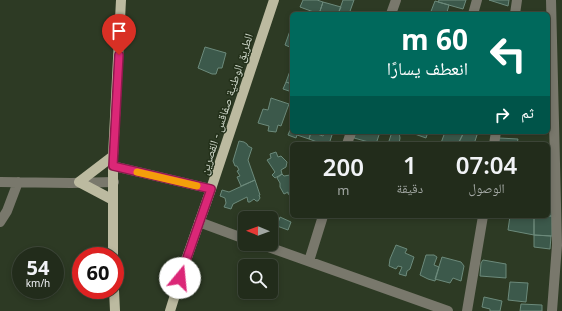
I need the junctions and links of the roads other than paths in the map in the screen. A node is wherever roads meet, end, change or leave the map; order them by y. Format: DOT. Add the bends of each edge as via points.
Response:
graph roads {
  1 [pos="121,0"];
  2 [pos="274,0"];
  3 [pos="396,0"];
  4 [pos="477,0"];
  5 [pos="517,0"];
  6 [pos="551,0"];
  7 [pos="392,12"];
  8 [pos="474,12"];
  9 [pos="515,12"];
  10 [pos="113,156"];
  11 [pos="113,166"];
  12 [pos="0,182"];
  13 [pos="18,182"];
  14 [pos="79,182"];
  15 [pos="114,182"];
  16 [pos="211,189"];
  17 [pos="113,200"];
  18 [pos="322,218"];
  19 [pos="483,218"];
  20 [pos="0,222"];
  21 [pos="199,222"];
  22 [pos="238,236"];
  23 [pos="113,247"];
  24 [pos="278,250"];
  25 [pos="309,261"];
  26 [pos="171,310"];
  27 [pos="448,311"];
  28 [pos="467,311"];
  29 [pos="552,311"];
  1 -- 10 [label="main road"];
  2 -- 16 [label="main road, الطريق الوطنية صفاقس - القصرين"];
  3 -- 7 [label="street"];
  4 -- 8 [label="street"];
  5 -- 9 [label="street"];
  6 -- 29 [label="street" via="557,245"];
  10 -- 11 [label="main road"];
  10 -- 14 [label="main road"];
  11 -- 15 [label="main road"];
  11 -- 16 [label="street"];
  12 -- 13 [label="street"];
  13 -- 14 [label="street"];
  13 -- 20 [label="street"];
  14 -- 15 [label="street"];
  14 -- 17 [label="main road"];
  15 -- 17 [label="main road"];
  16 -- 21 [label="main road, الطريق الوطنية صفاقس - القصرين"];
  17 -- 23 [label="main road"];
  18 -- 25 [label="street"];
  19 -- 28 [label="street"];
  21 -- 22 [label="street"];
  21 -- 26 [label="main road, الطريق الوطنية صفاقس - القصرين"];
  24 -- 25 [label="street"];
  25 -- 27 [label="street"];
}
